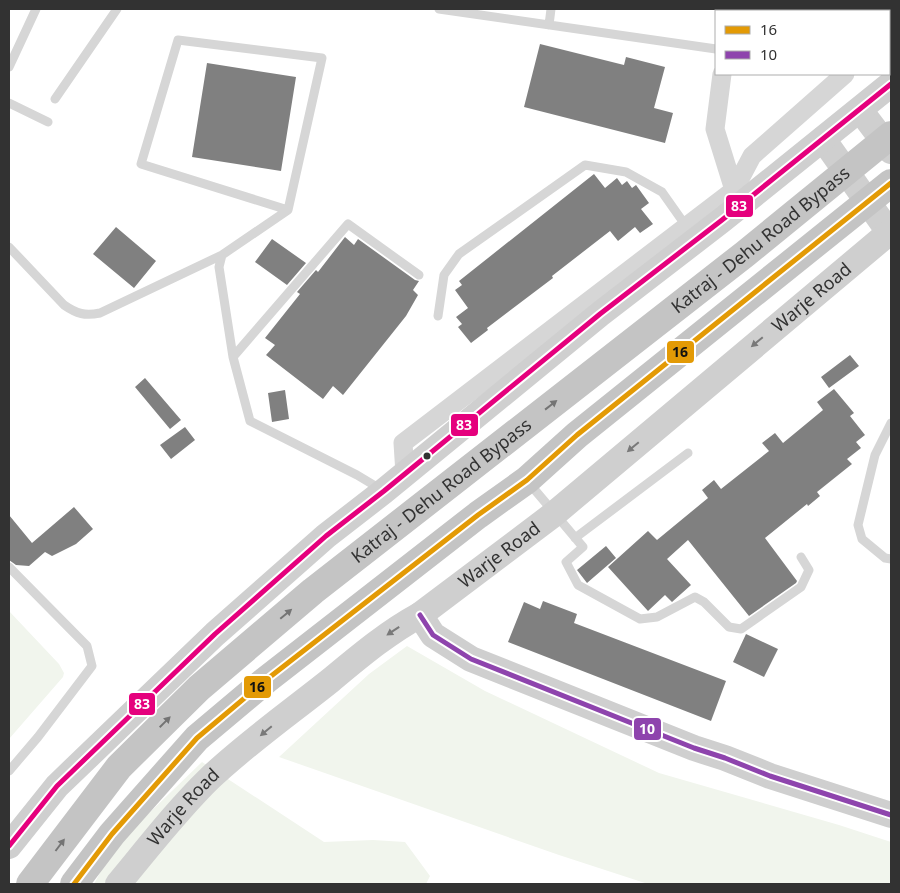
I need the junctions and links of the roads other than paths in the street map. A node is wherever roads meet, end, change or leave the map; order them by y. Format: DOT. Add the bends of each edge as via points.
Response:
graph roads {
  1 [pos="36,9"];
  2 [pos="117,9"];
  3 [pos="438,9"];
  4 [pos="551,9"];
  5 [pos="549,25"];
  6 [pos="715,49"];
  7 [pos="9,67"];
  8 [pos="722,75"];
  9 [pos="845,75"];
  10 [pos="891,84"];
  11 [pos="55,99"];
  12 [pos="9,102"];
  13 [pos="860,110"];
  14 [pos="48,122"];
  15 [pos="891,135"];
  16 [pos="823,139"];
  17 [pos="891,151"];
  18 [pos="891,183"];
  19 [pos="735,200"];
  20 [pos="288,210"];
  21 [pos="686,226"];
  22 [pos="890,233"];
  23 [pos="9,247"];
  24 [pos="222,255"];
  25 [pos="420,275"];
  26 [pos="438,316"];
  27 [pos="233,357"];
  28 [pos="891,423"];
  29 [pos="688,453"];
  30 [pos="405,474"];
  31 [pos="527,480"];
  32 [pos="384,491"];
  33 [pos="554,514"];
  34 [pos="575,538"];
  35 [pos="801,557"];
  36 [pos="891,559"];
  37 [pos="9,567"];
  38 [pos="420,615"];
  39 [pos="9,771"];
  40 [pos="891,815"];
  41 [pos="9,846"];
  42 [pos="30,884"];
  43 [pos="74,884"];
  44 [pos="118,884"];
  1 -- 7 [label="lane"];
  2 -- 11 [label="lane"];
  3 -- 5 [label="lane"];
  4 -- 5 [label="lane"];
  5 -- 6 [label="lane"];
  8 -- 19 [label="street" via="715,130"];
  9 -- 19 [label="street" via="752,156"];
  10 -- 13 [label="street"];
  12 -- 14 [label="lane"];
  13 -- 16 [label="street"];
  13 -- 17 [label="street"];
  42 -- 15 [label="highway, Katraj - Dehu Road Bypass, one-way" via="119,767 199,688 312,592 730,266"];
  16 -- 19 [label="street"];
  16 -- 22 [label="street"];
  18 -- 31 [label="highway, Katraj - Dehu Road Bypass" via="577,435"];
  19 -- 21 [label="street"];
  19 -- 30 [label="street"];
  20 -- 20 [label="lane" via="322,58 178,40 141,164"];
  20 -- 24 [label="lane"];
  21 -- 26 [label="lane" via="662,192 626,172 585,165 459,254 444,275"];
  21 -- 30 [label="street" via="402,443"];
  22 -- 33 [label="street, Warje Road, one-way"];
  23 -- 24 [label="lane" via="64,305 86,316 100,313"];
  24 -- 27 [label="lane" via="219,267"];
  25 -- 27 [label="lane" via="348,224"];
  27 -- 32 [label="lane" via="250,421"];
  28 -- 36 [label="lane" via="875,455 858,525 862,539 885,558"];
  29 -- 34 [label="lane"];
  30 -- 32 [label="street"];
  31 -- 33 [label="lane"];
  31 -- 43 [label="highway, Katraj - Dehu Road Bypass" via="266,680 197,738 112,834"];
  32 -- 41 [label="street" via="326,536 214,634 57,786"];
  33 -- 34 [label="lane"];
  33 -- 38 [label="street, Warje Road"];
  34 -- 35 [label="lane" via="583,547 566,562 578,585 640,619 658,617 695,597 729,627 741,629 801,587 809,570"];
  37 -- 39 [label="lane" via="87,646 92,666"];
  38 -- 40 [label="street" via="433,635 472,659 694,748"];
  38 -- 44 [label="street, Warje Road, one-way" via="373,645 210,778"];
}
